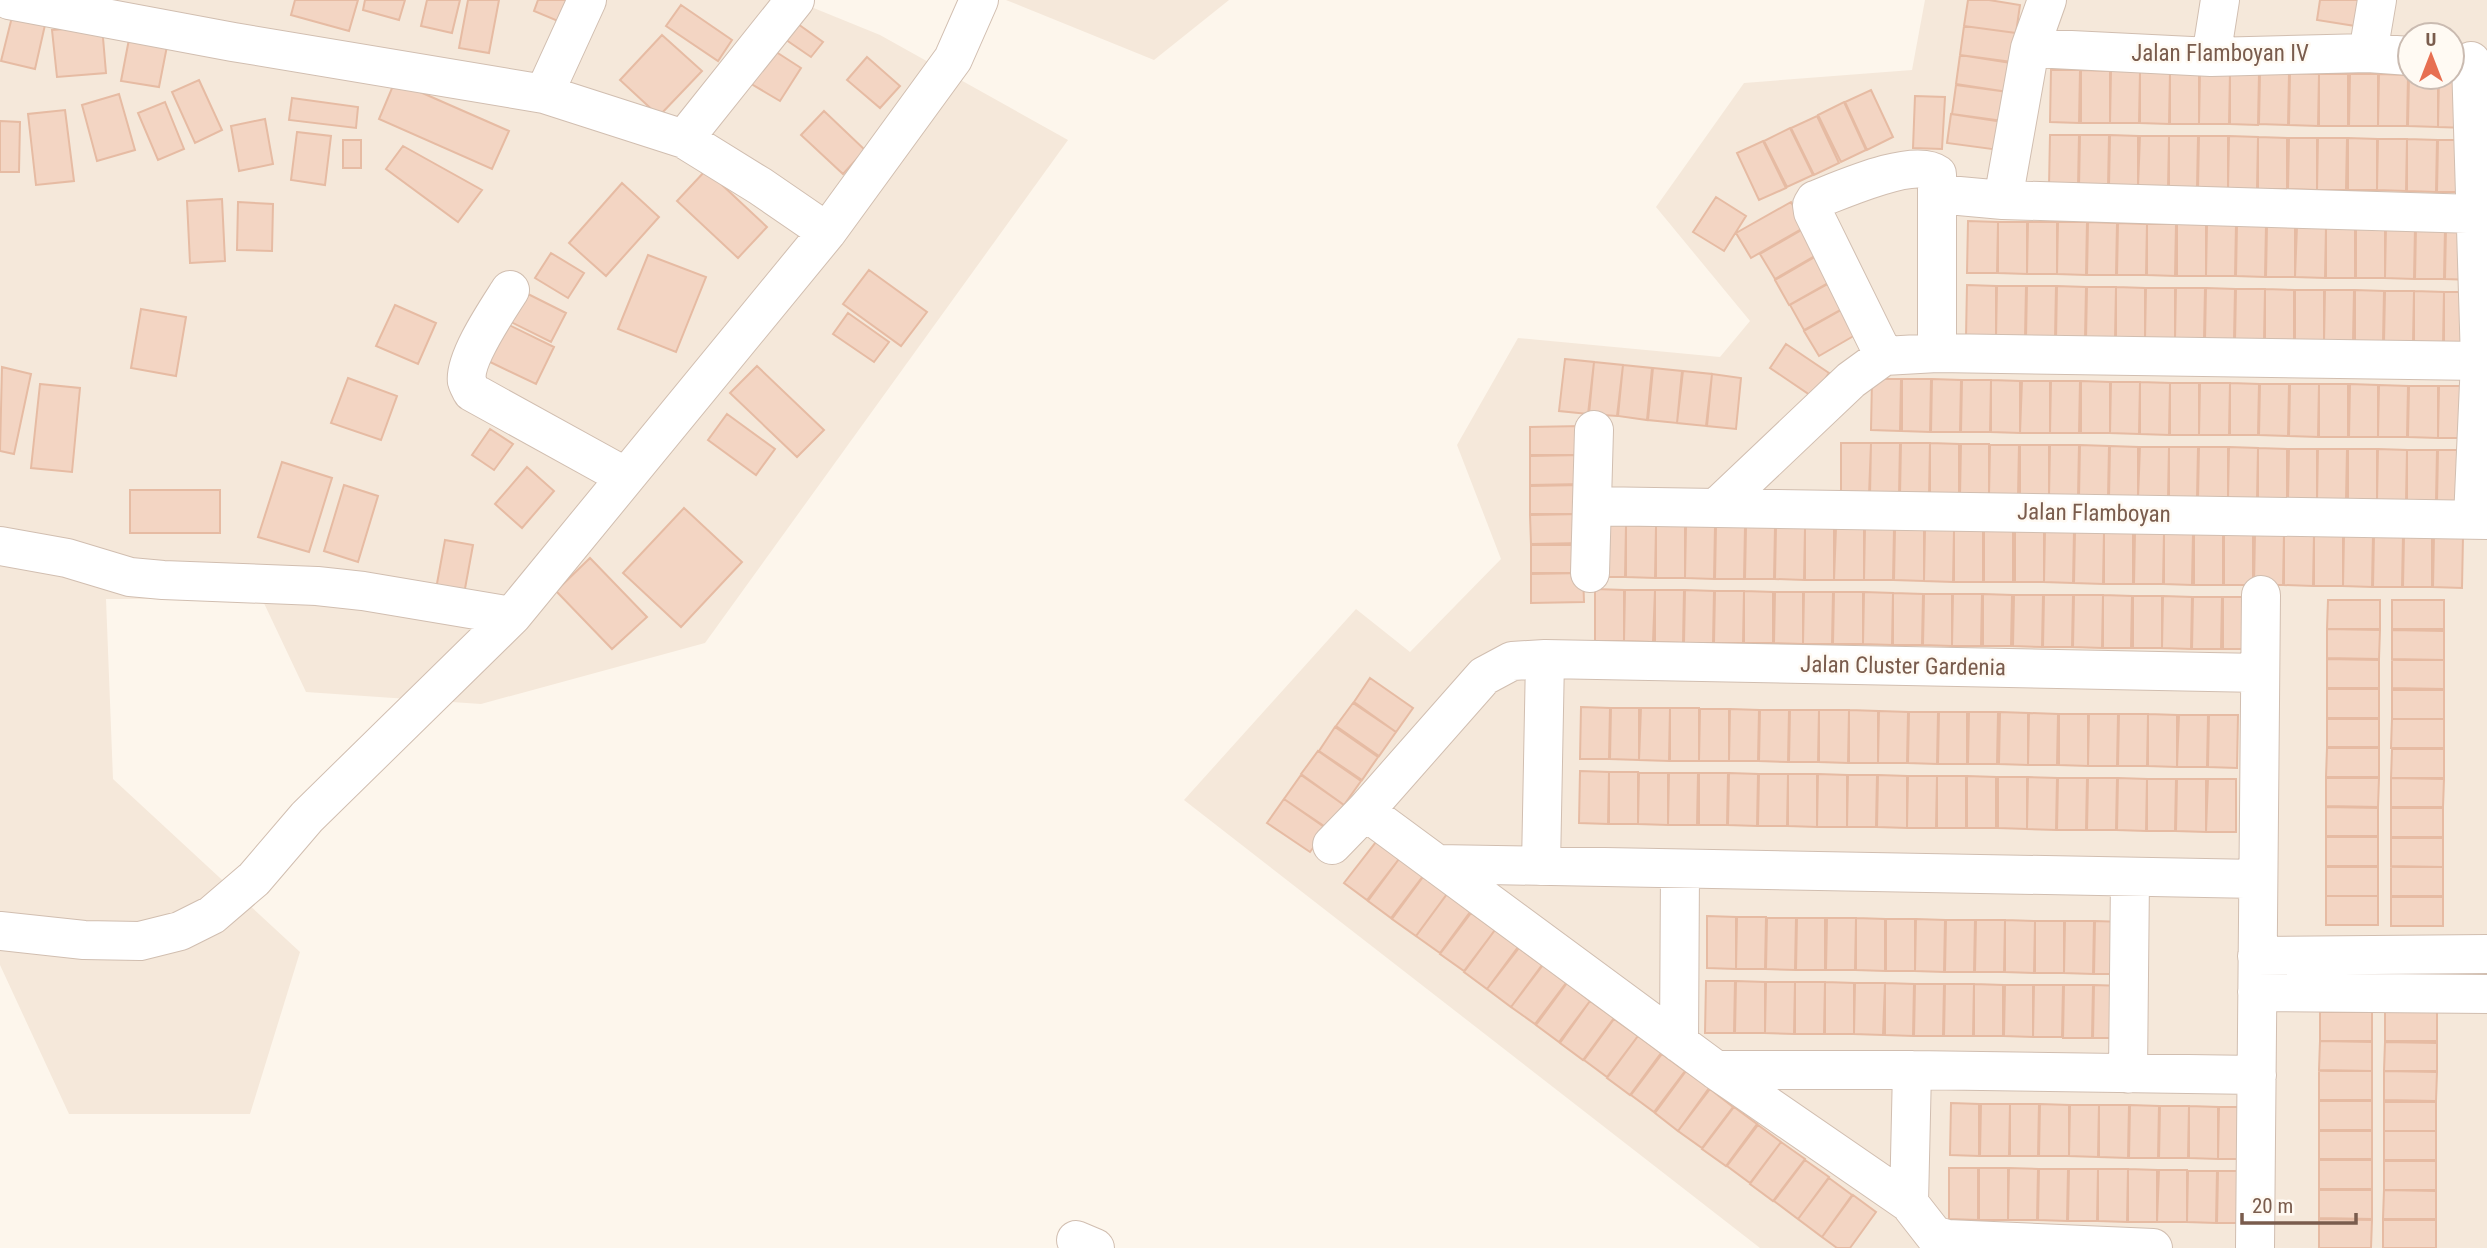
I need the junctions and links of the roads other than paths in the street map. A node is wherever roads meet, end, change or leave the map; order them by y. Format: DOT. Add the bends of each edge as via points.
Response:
graph roads {
  1 [pos="9,0"];
  2 [pos="587,0"];
  3 [pos="795,0"];
  4 [pos="978,0"];
  5 [pos="2047,0"];
  6 [pos="2217,0"];
  7 [pos="2377,0"];
  8 [pos="2030,48"];
  9 [pos="2368,53"];
  10 [pos="2396,55"];
  11 [pos="2211,57"];
  12 [pos="2470,61"];
  13 [pos="544,94"];
  14 [pos="684,139"];
  15 [pos="1937,194"];
  16 [pos="2003,200"];
  17 [pos="2476,214"];
  18 [pos="827,232"];
  19 [pos="510,290"];
  20 [pos="1937,353"];
  21 [pos="1884,356"];
  22 [pos="2480,361"];
  23 [pos="1594,430"];
  24 [pos="626,477"];
  25 [pos="1592,506"];
  26 [pos="1716,508"];
  27 [pos="2480,519"];
  28 [pos="0,547"];
  29 [pos="1590,573"];
  30 [pos="2261,595"];
  31 [pos="512,616"];
  32 [pos="1545,659"];
  33 [pos="2260,673"];
  34 [pos="1365,811"];
  35 [pos="1332,845"];
  36 [pos="1437,864"];
  37 [pos="1541,866"];
  38 [pos="1680,869"];
  39 [pos="2130,877"];
  40 [pos="2258,879"];
  41 [pos="0,931"];
  42 [pos="2487,954"];
  43 [pos="2257,974"];
  44 [pos="2487,994"];
  45 [pos="1679,1043"];
  46 [pos="1716,1070"];
  47 [pos="1912,1070"];
  48 [pos="2128,1074"];
  49 [pos="2257,1075"];
  50 [pos="1909,1203"];
  51 [pos="2154,1248"];
  52 [pos="2255,1248"];
  1 -- 13 [label="street"];
  2 -- 13 [label="street"];
  3 -- 14 [label="street"];
  4 -- 18 [label="street" via="953,59"];
  5 -- 8 [label="street"];
  6 -- 11 [label="street"];
  7 -- 9 [label="street"];
  8 -- 11 [label="street, Jalan Flamboyan IV"];
  8 -- 16 [label="street"];
  9 -- 10 [label="street, Jalan Flamboyan IV"];
  9 -- 11 [label="street, Jalan Flamboyan IV"];
  12 -- 17 [label="street, Jalan Flamboyan"];
  13 -- 14 [label="street"];
  14 -- 18 [label="street"];
  15 -- 16 [label="street"];
  15 -- 20 [label="street"];
  15 -- 21 [label="street" via="1937,174 1927,168 1874,176 1812,205"];
  16 -- 17 [label="street"];
  17 -- 22 [label="street, Jalan Flamboyan"];
  18 -- 24 [label="street"];
  19 -- 24 [label="street" via="478,342 468,373 472,392"];
  20 -- 21 [label="street"];
  20 -- 22 [label="street"];
  21 -- 26 [label="street" via="1851,380"];
  22 -- 27 [label="street, Jalan Flamboyan"];
  23 -- 25 [label="street"];
  24 -- 31 [label="street"];
  25 -- 26 [label="street, Jalan Flamboyan"];
  25 -- 29 [label="street"];
  26 -- 27 [label="street, Jalan Flamboyan"];
  28 -- 31 [label="street" via="67,558 130,577 317,586"];
  30 -- 33 [label="street"];
  31 -- 41 [label="street" via="307,817 254,879 212,915 180,931 140,941"];
  32 -- 33 [label="street, Jalan Cluster Gardenia"];
  32 -- 34 [label="street, Jalan Cluster Gardenia" via="1512,661 1484,676"];
  32 -- 37 [label="street"];
  33 -- 40 [label="street"];
  34 -- 35 [label="street, Jalan Cluster Gardenia"];
  34 -- 36 [label="street"];
  36 -- 37 [label="street"];
  36 -- 45 [label="street"];
  37 -- 38 [label="street"];
  38 -- 39 [label="street"];
  38 -- 45 [label="street"];
  39 -- 40 [label="street"];
  39 -- 48 [label="street"];
  40 -- 43 [label="street"];
  42 -- 43 [label="street"];
  43 -- 44 [label="street"];
  43 -- 49 [label="street"];
  45 -- 46 [label="street"];
  46 -- 47 [label="street"];
  46 -- 50 [label="street"];
  47 -- 48 [label="street"];
  47 -- 50 [label="street"];
  48 -- 49 [label="street"];
  49 -- 52 [label="street"];
  50 -- 51 [label="street" via="1934,1235 1947,1239"];
}
